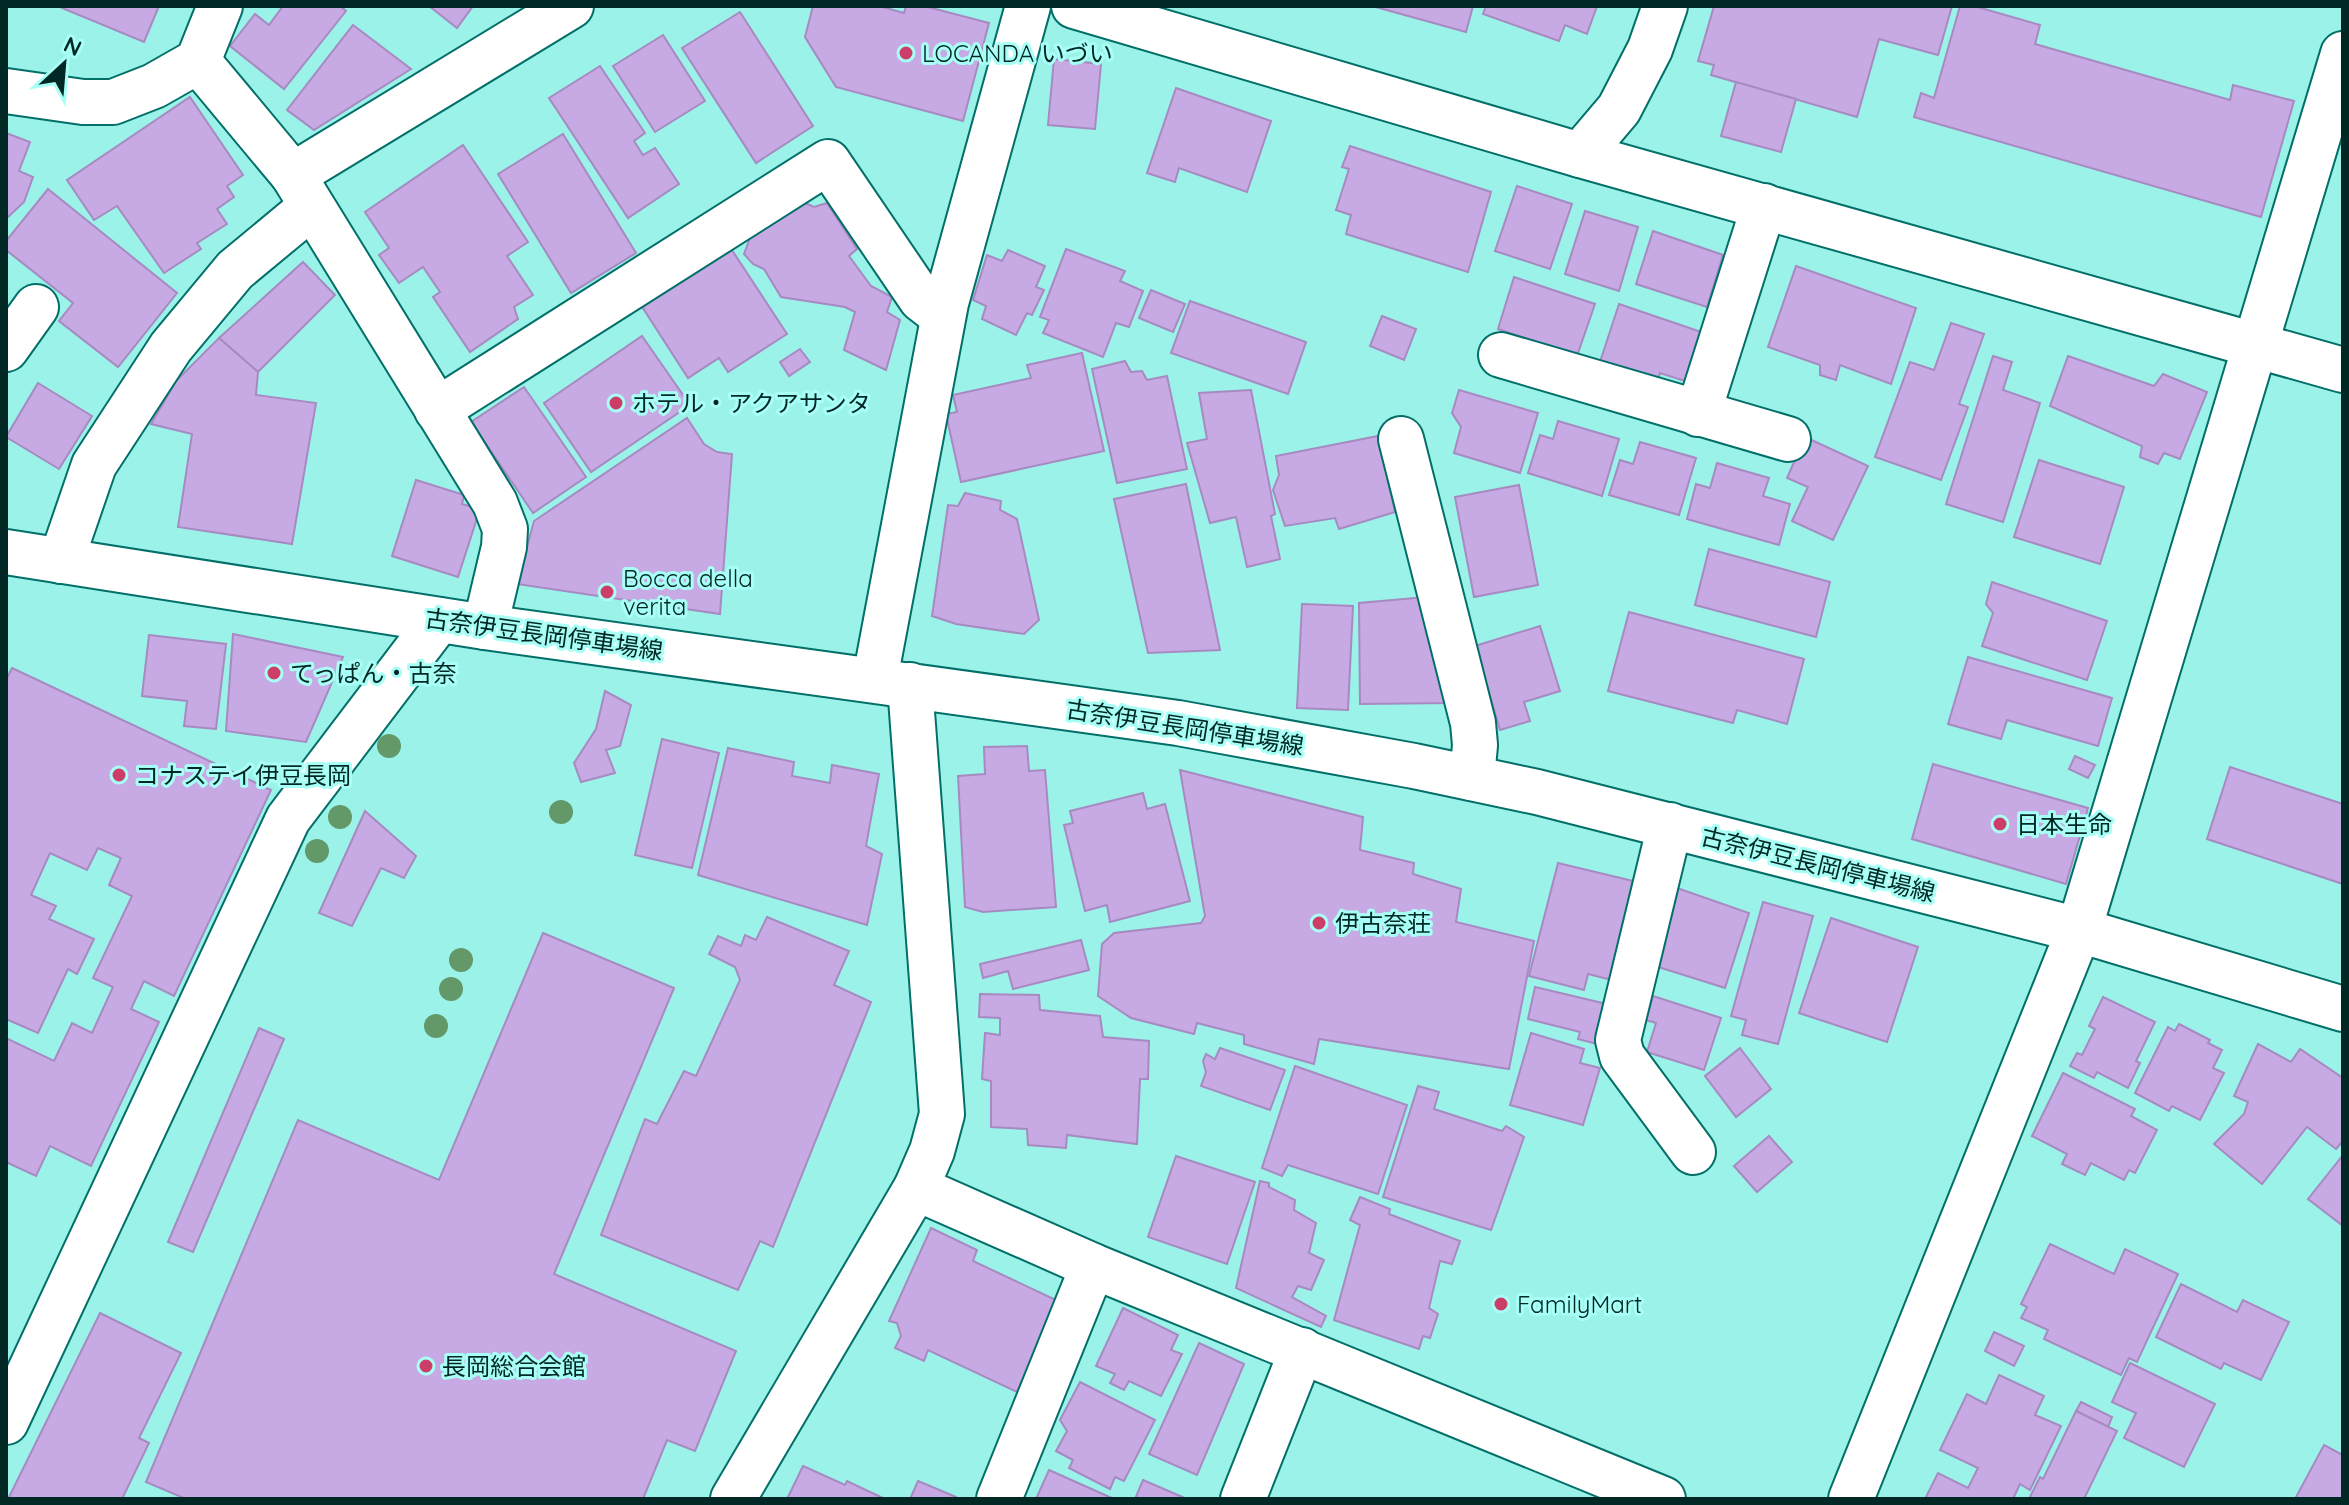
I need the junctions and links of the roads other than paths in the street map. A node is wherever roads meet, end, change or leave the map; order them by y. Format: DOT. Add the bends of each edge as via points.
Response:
graph roads {
  1 [pos="220,6"];
  2 [pos="571,6"];
  3 [pos="1028,6"];
  4 [pos="1074,6"];
  5 [pos="1665,6"];
  6 [pos="2343,54"];
  7 [pos="198,61"];
  8 [pos="6,91"];
  9 [pos="1580,155"];
  10 [pos="302,191"];
  11 [pos="1764,206"];
  12 [pos="36,307"];
  13 [pos="943,316"];
  14 [pos="2256,344"];
  15 [pos="6,349"];
  16 [pos="1501,355"];
  17 [pos="2343,370"];
  18 [pos="437,410"];
  19 [pos="1698,414"];
  20 [pos="1401,439"];
  21 [pos="1788,439"];
  22 [pos="6,552"];
  23 [pos="61,561"];
  24 [pos="439,620"];
  25 [pos="485,627"];
  26 [pos="893,682"];
  27 [pos="1472,778"];
  28 [pos="1670,825"];
  29 [pos="2079,930"];
  30 [pos="2343,1009"];
  31 [pos="1693,1152"];
  32 [pos="916,1188"];
  33 [pos="1093,1266"];
  34 [pos="1302,1350"];
  35 [pos="6,1422"];
  36 [pos="733,1499"];
  37 [pos="999,1499"];
  38 [pos="1243,1499"];
  39 [pos="1663,1499"];
  40 [pos="1851,1499"];
  1 -- 7 [label="street"];
  2 -- 10 [label="street"];
  3 -- 13 [label="street"];
  4 -- 9 [label="street"];
  5 -- 9 [label="street" via="1619,109"];
  6 -- 14 [label="street"];
  7 -- 8 [label="street" via="113,102"];
  7 -- 10 [label="street"];
  9 -- 11 [label="street"];
  10 -- 18 [label="street"];
  10 -- 23 [label="street" via="171,347 94,465"];
  11 -- 14 [label="street"];
  11 -- 19 [label="street"];
  12 -- 15 [label="street"];
  13 -- 18 [label="street" via="921,299 828,162"];
  13 -- 26 [label="street"];
  14 -- 17 [label="street"];
  14 -- 29 [label="street"];
  16 -- 19 [label="street"];
  18 -- 25 [label="street" via="495,503 505,529"];
  19 -- 21 [label="street"];
  20 -- 27 [label="street" via="1473,723"];
  22 -- 23 [label="street, 古奈伊豆長岡停車場線"];
  23 -- 24 [label="street, 古奈伊豆長岡停車場線"];
  24 -- 25 [label="street, 古奈伊豆長岡停車場線"];
  24 -- 35 [label="street" via="288,819"];
  25 -- 26 [label="street, 古奈伊豆長岡停車場線"];
  26 -- 27 [label="street, 古奈伊豆長岡停車場線" via="1178,723"];
  26 -- 32 [label="street" via="942,1114"];
  27 -- 28 [label="street, 古奈伊豆長岡停車場線"];
  28 -- 29 [label="street, 古奈伊豆長岡停車場線"];
  28 -- 31 [label="street" via="1618,1040 1622,1056"];
  29 -- 30 [label="street, 古奈伊豆長岡停車場線"];
  29 -- 40 [label="street"];
  32 -- 33 [label="street"];
  32 -- 36 [label="street"];
  33 -- 34 [label="street"];
  33 -- 37 [label="street"];
  34 -- 38 [label="street"];
  34 -- 39 [label="street"];
}
